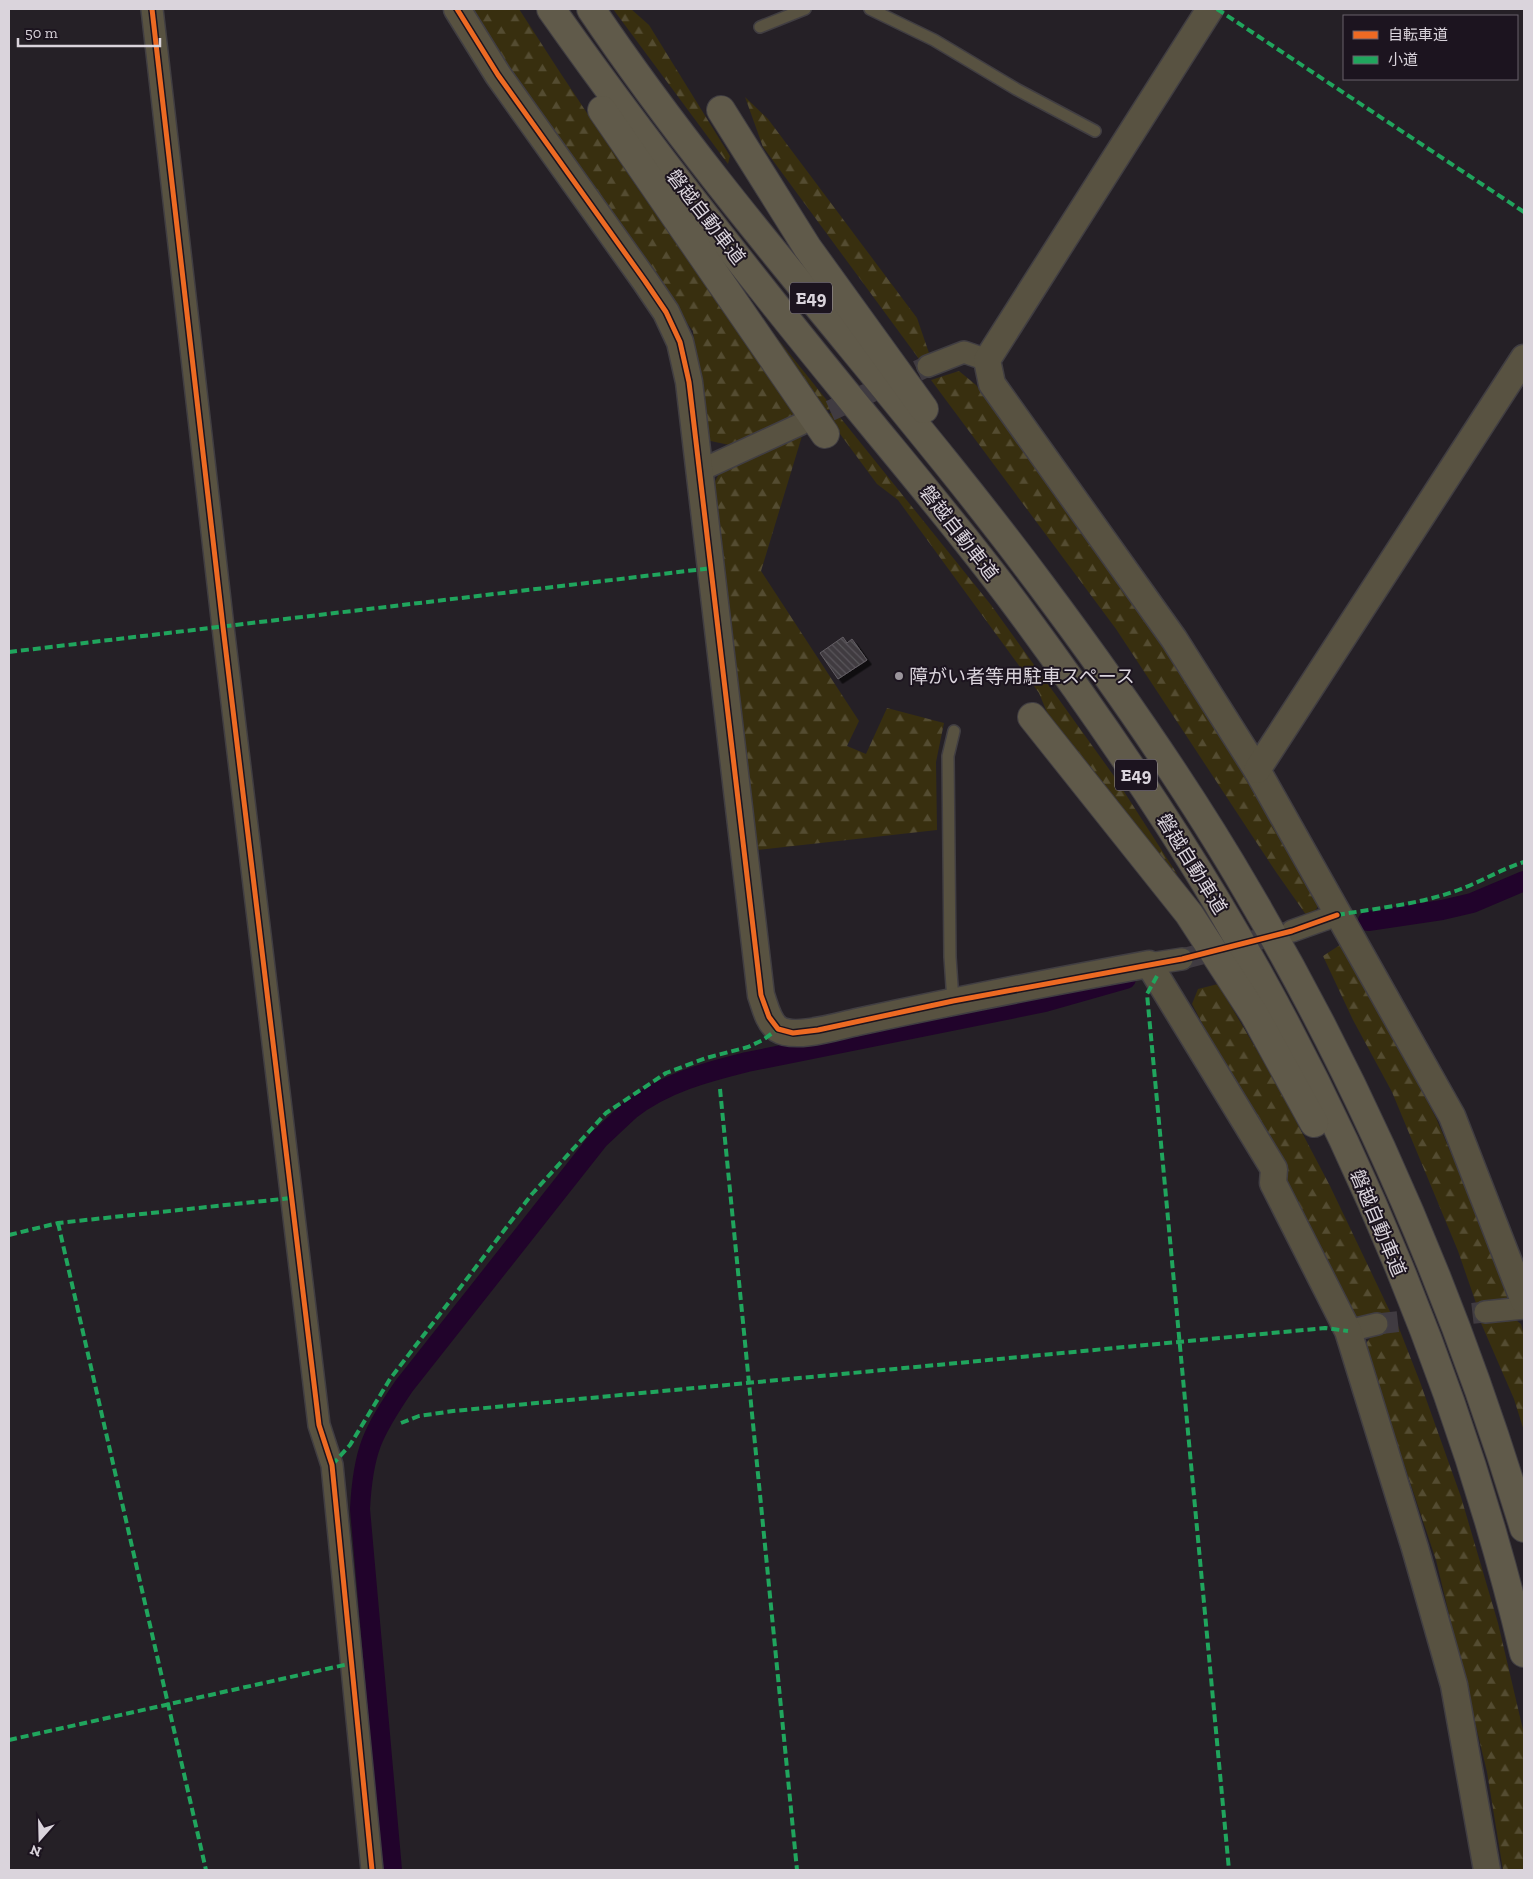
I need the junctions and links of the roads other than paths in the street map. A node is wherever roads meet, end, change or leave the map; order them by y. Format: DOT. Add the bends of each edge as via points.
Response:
graph roads {
  1 [pos="152,9"];
  2 [pos="457,9"];
  3 [pos="546,9"];
  4 [pos="551,9"];
  5 [pos="592,9"];
  6 [pos="805,9"];
  7 [pos="870,9"];
  8 [pos="1210,9"];
  9 [pos="760,27"];
  10 [pos="721,110"];
  11 [pos="1096,131"];
  12 [pos="1524,358"];
  13 [pos="987,360"];
  14 [pos="928,366"];
  15 [pos="813,429"];
  16 [pos="699,471"];
  17 [pos="1038,581"];
  18 [pos="1032,716"];
  19 [pos="954,731"];
  20 [pos="1257,770"];
  21 [pos="1337,916"];
  22 [pos="1292,931"];
  23 [pos="1182,959"];
  24 [pos="1149,964"];
  25 [pos="953,1001"];
  26 [pos="1524,1301"];
  27 [pos="1524,1308"];
  28 [pos="1484,1312"];
  29 [pos="1377,1324"];
  30 [pos="1348,1330"];
  31 [pos="1442,1379"];
  32 [pos="1524,1528"];
  33 [pos="1524,1653"];
  34 [pos="372,1870"];
  35 [pos="1488,1870"];
  1 -- 34 [label="street" via="316,1406 332,1465"];
  2 -- 16 [label="street" via="498,75 666,312 680,342 685,366"];
  3 -- 15 [label="highway" via="572,66"];
  4 -- 31 [label="highway, 磐越自動車道 / E49" via="684,188 1013,602 1161,813 1218,905 1316,1086 1388,1241"];
  5 -- 17 [label="highway, 磐越自動車道 / E49" via="685,137"];
  6 -- 9 [label="lane"];
  7 -- 11 [label="lane" via="934,40"];
  8 -- 13 [label="street"];
  10 -- 17 [label="highway" via="807,247 968,467"];
  12 -- 20 [label="street"];
  13 -- 14 [label="street" via="964,352"];
  13 -- 20 [label="street" via="992,384 1174,639"];
  15 -- 16 [label="street"];
  16 -- 25 [label="street" via="761,995 769,1017 778,1029 793,1033"];
  17 -- 32 [label="highway, 磐越自動車道 / E49" via="1118,690 1188,795 1306,995 1379,1140 1420,1233 1474,1372"];
  18 -- 31 [label="highway" via="1189,914 1254,1014 1331,1157"];
  19 -- 25 [label="lane" via="948,756"];
  20 -- 21 [label="street"];
  21 -- 22 [label="street"];
  21 -- 26 [label="street" via="1452,1116"];
  23 -- 24 [label="street"];
  24 -- 25 [label="street"];
  24 -- 30 [label="street" via="1274,1169 1273,1183"];
  27 -- 28 [label="street"];
  29 -- 30 [label="street"];
  30 -- 35 [label="street" via="1454,1686"];
  31 -- 33 [label="highway, 磐越自動車道 / E49" via="1498,1552"];
}
